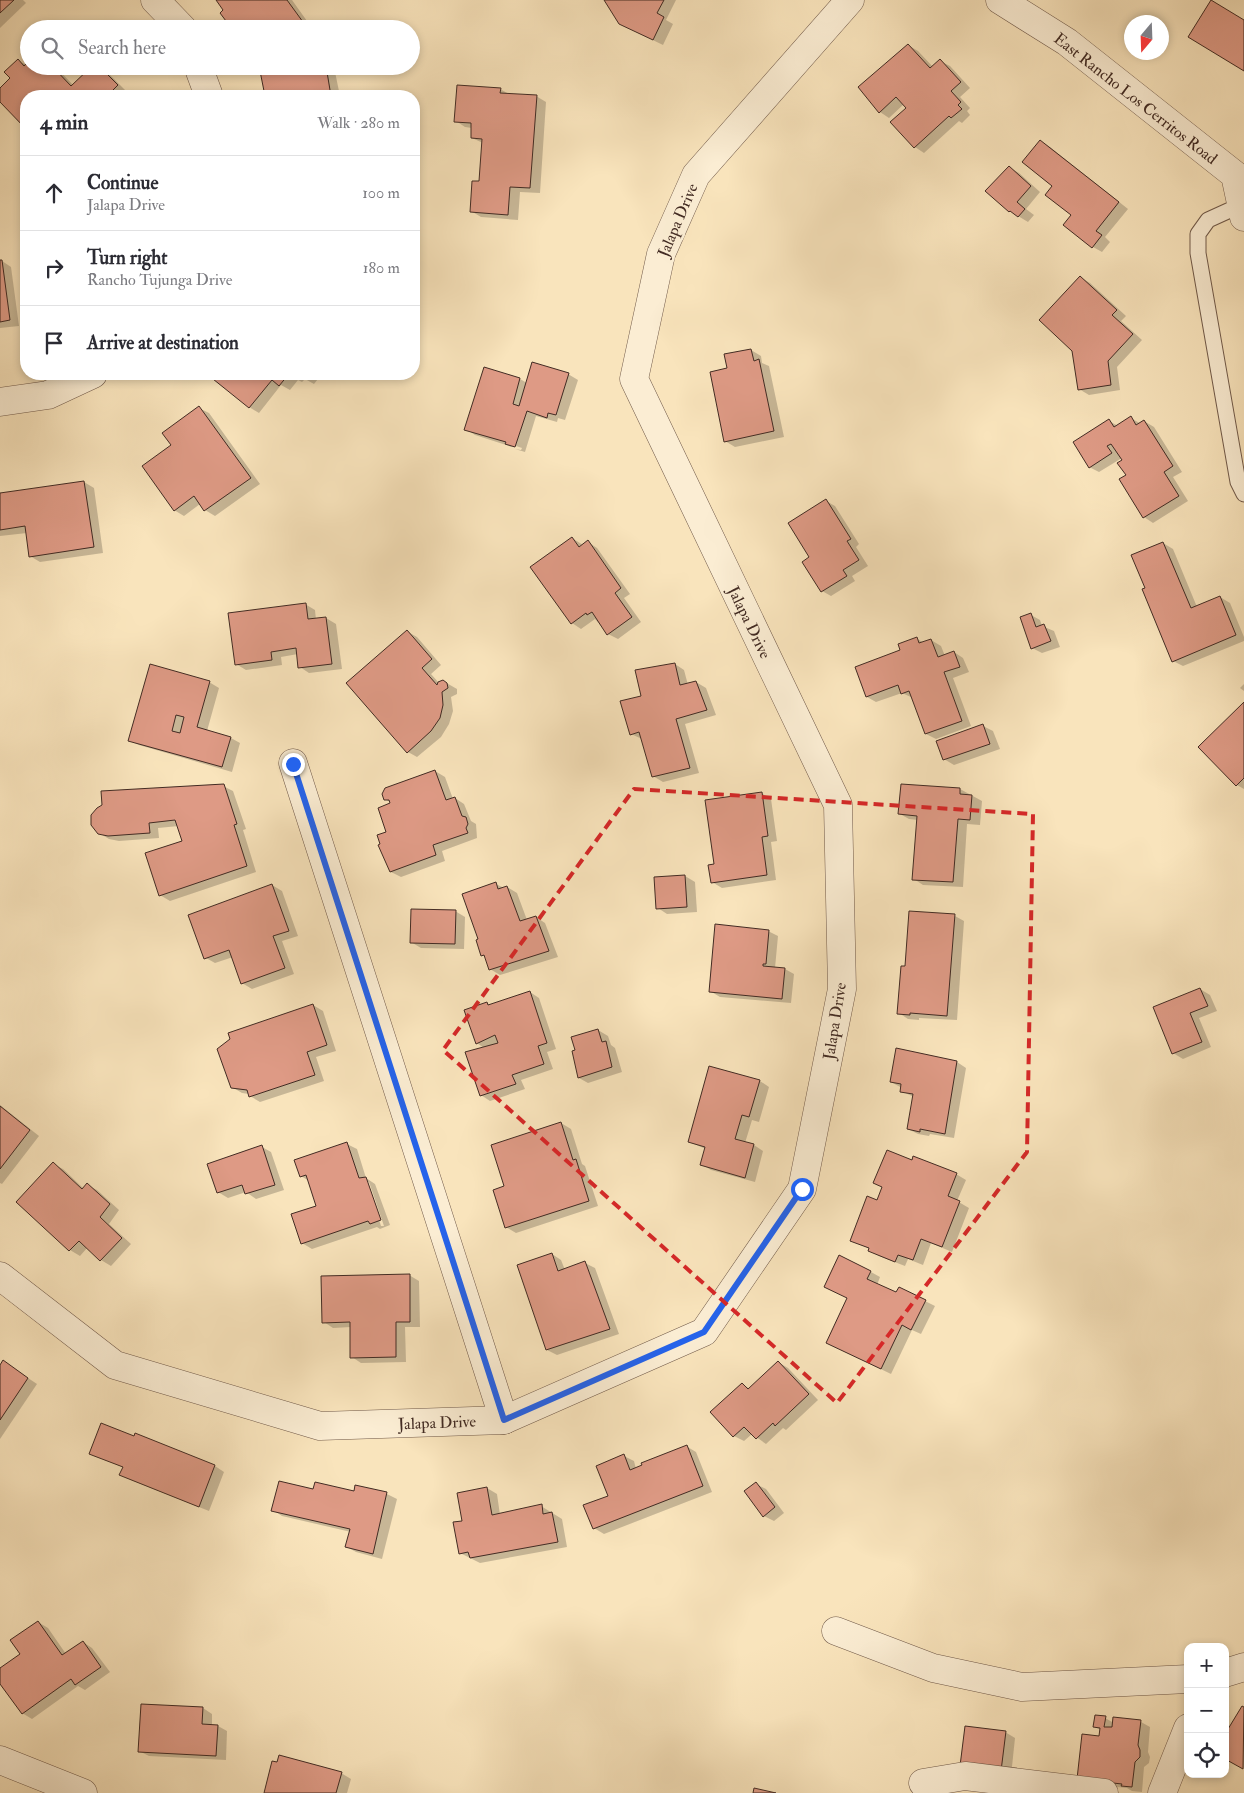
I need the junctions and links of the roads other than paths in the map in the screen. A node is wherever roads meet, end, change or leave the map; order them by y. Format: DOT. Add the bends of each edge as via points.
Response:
graph roads {
  1 [pos="155,0"];
  2 [pos="850,0"];
  3 [pos="1000,0"];
  4 [pos="174,20"];
  5 [pos="201,75"];
  6 [pos="207,90"];
  7 [pos="1243,211"];
  8 [pos="80,380"];
  9 [pos="0,402"];
  10 [pos="1244,494"];
  11 [pos="293,764"];
  12 [pos="0,1276"];
  13 [pos="504,1420"];
  14 [pos="836,1631"];
  15 [pos="1244,1667"];
  16 [pos="1229,1672"];
  17 [pos="1184,1680"];
  18 [pos="1186,1733"];
  19 [pos="0,1760"];
  20 [pos="923,1782"];
  21 [pos="83,1793"];
  22 [pos="1104,1793"];
  23 [pos="1158,1793"];
  1 -- 4 [label="street"];
  2 -- 13 [label="street, Jalapa Drive" via="696,175 661,254 634,379 838,805 842,989 802,1189 704,1332"];
  3 -- 7 [label="street, East Rancho Los Cerritos Road" via="1066,42 1235,175"];
  5 -- 6 [label="street"];
  7 -- 10 [label="lane" via="1208,220 1198,234 1198,253 1238,482"];
  8 -- 9 [label="street" via="48,395"];
  11 -- 13 [label="street"];
  12 -- 13 [label="street, Jalapa Drive" via="115,1365 320,1426"];
  14 -- 17 [label="street" via="933,1668 1022,1687"];
  15 -- 16 [label="street"];
  18 -- 23 [label="street"];
  19 -- 21 [label="street"];
  20 -- 22 [label="street" via="965,1776"];
}
